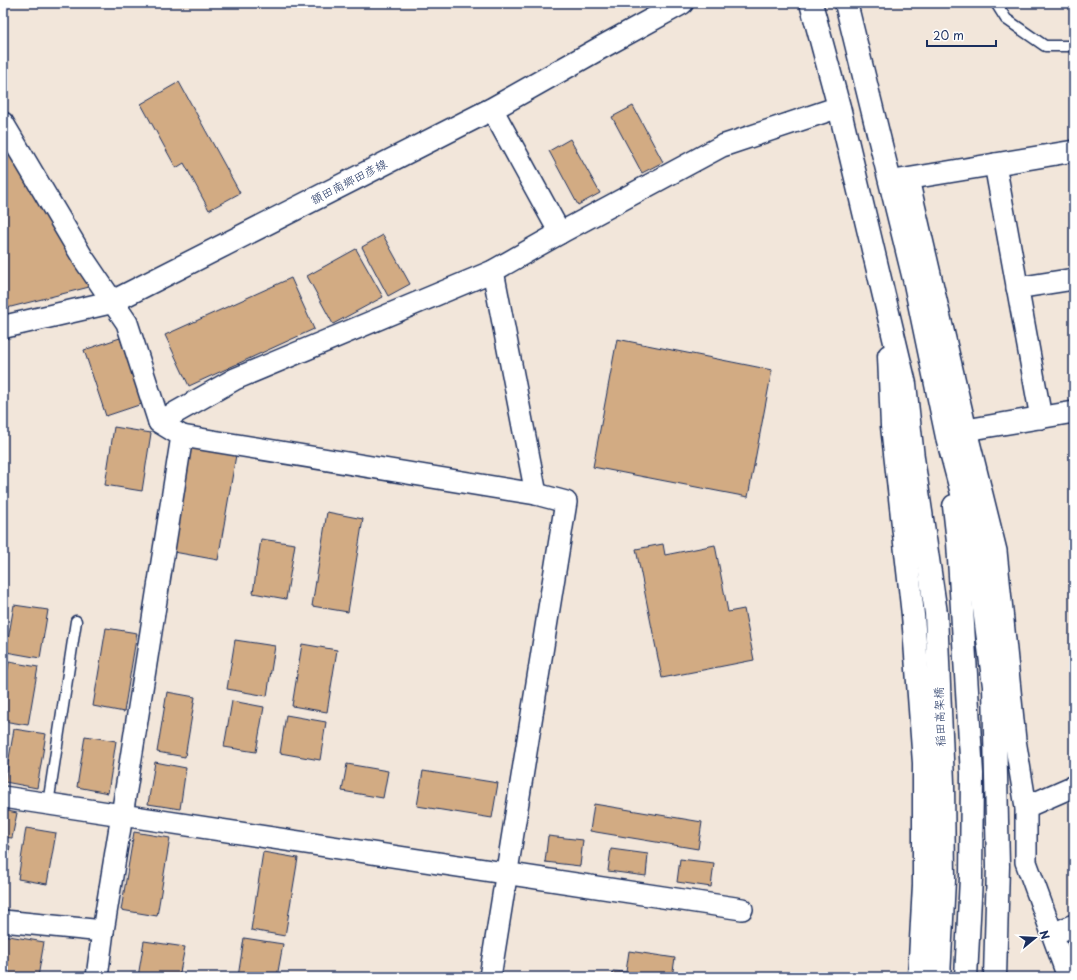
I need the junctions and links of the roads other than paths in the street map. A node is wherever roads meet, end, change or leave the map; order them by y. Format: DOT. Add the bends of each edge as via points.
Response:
graph roads {
  1 [pos="682,3"];
  2 [pos="811,3"];
  3 [pos="846,3"];
  4 [pos="996,3"];
  5 [pos="1074,46"];
  6 [pos="839,107"];
  7 [pos="492,109"];
  8 [pos="3,123"];
  9 [pos="1074,151"];
  10 [pos="995,164"];
  11 [pos="899,180"];
  12 [pos="560,233"];
  13 [pos="493,270"];
  14 [pos="1074,279"];
  15 [pos="1017,288"];
  16 [pos="112,302"];
  17 [pos="886,305"];
  18 [pos="3,327"];
  19 [pos="1074,412"];
  20 [pos="1041,418"];
  21 [pos="159,422"];
  22 [pos="957,434"];
  23 [pos="182,436"];
  24 [pos="536,494"];
  25 [pos="76,621"];
  26 [pos="1074,786"];
  27 [pos="3,797"];
  28 [pos="48,804"];
  29 [pos="1026,807"];
  30 [pos="122,815"];
  31 [pos="506,873"];
  32 [pos="742,909"];
  33 [pos="3,921"];
  34 [pos="1074,925"];
  35 [pos="103,931"];
  36 [pos="1053,934"];
  37 [pos="97,977"];
  38 [pos="490,977"];
  39 [pos="919,977"];
  40 [pos="939,977"];
  41 [pos="966,977"];
  42 [pos="995,977"];
  43 [pos="1068,977"];
  1 -- 7 [label="street, 額田南郷田彦線"];
  2 -- 6 [label="street"];
  3 -- 11 [label="street"];
  4 -- 5 [label="lane" via="1006,19 1045,46"];
  6 -- 12 [label="street" via="722,146"];
  6 -- 17 [label="street"];
  7 -- 12 [label="street"];
  7 -- 16 [label="street, 額田南郷田彦線"];
  8 -- 16 [label="street"];
  9 -- 10 [label="street"];
  10 -- 11 [label="street"];
  10 -- 15 [label="street"];
  11 -- 22 [label="street" via="914,279"];
  12 -- 13 [label="street"];
  13 -- 21 [label="street" via="235,379"];
  13 -- 24 [label="street"];
  14 -- 15 [label="street"];
  15 -- 20 [label="street"];
  16 -- 18 [label="street, 額田南郷田彦線"];
  16 -- 21 [label="street" via="127,324"];
  17 -- 39 [label="street" via="892,426 913,615 924,763 924,885"];
  17 -- 40 [label="street, 稲田高架橋" via="905,384 936,613 944,858"];
  19 -- 20 [label="street"];
  20 -- 22 [label="street"];
  21 -- 23 [label="street"];
  22 -- 29 [label="street" via="996,551 1015,740"];
  22 -- 41 [label="street" via="958,542 972,774 971,878"];
  22 -- 42 [label="street" via="976,546 994,686 998,866"];
  23 -- 24 [label="street"];
  23 -- 30 [label="street"];
  24 -- 31 [label="street" via="566,502"];
  25 -- 28 [label="lane"];
  26 -- 29 [label="street"];
  27 -- 28 [label="street"];
  28 -- 30 [label="street"];
  29 -- 36 [label="street" via="1026,862"];
  30 -- 31 [label="street"];
  30 -- 35 [label="street"];
  31 -- 32 [label="street"];
  31 -- 38 [label="street"];
  33 -- 35 [label="street"];
  34 -- 36 [label="street"];
  35 -- 37 [label="street"];
  36 -- 43 [label="street"];
}
